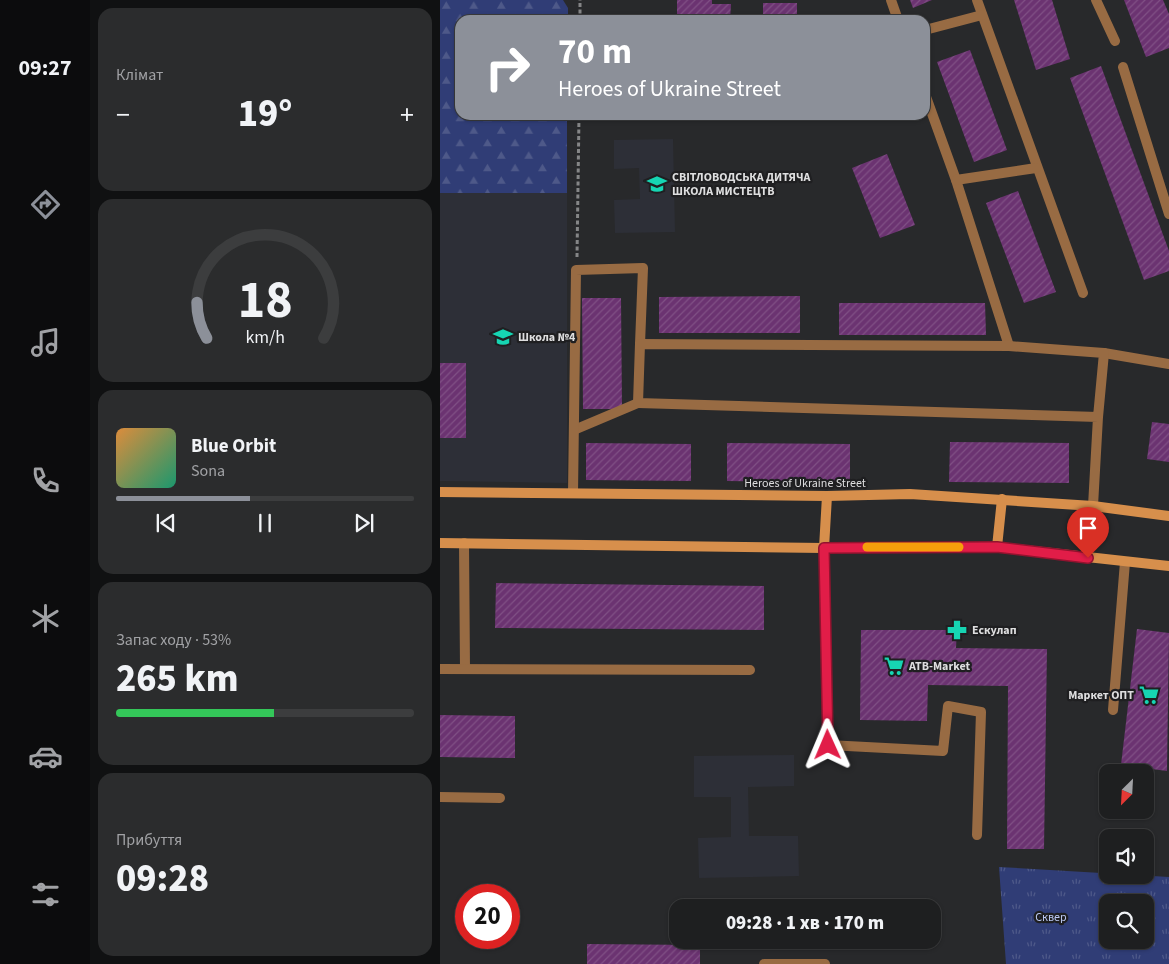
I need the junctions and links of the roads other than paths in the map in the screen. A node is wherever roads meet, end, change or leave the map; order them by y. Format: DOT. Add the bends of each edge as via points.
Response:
graph roads {
  1 [pos="891,0"];
  2 [pos="976,0"];
  3 [pos="1096,0"];
  4 [pos="896,15"];
  5 [pos="982,15"];
  6 [pos="930,29"];
  7 [pos="1115,41"];
  8 [pos="1123,67"];
  9 [pos="930,108"];
  10 [pos="1036,168"];
  11 [pos="956,180"];
  12 [pos="1169,214"];
  13 [pos="1083,292"];
  14 [pos="640,344"];
  15 [pos="1009,346"];
  16 [pos="1104,353"];
  17 [pos="1169,364"];
  18 [pos="638,403"];
  19 [pos="1098,417"];
  20 [pos="574,430"];
  21 [pos="440,492"];
  22 [pos="573,493"];
  23 [pos="827,496"];
  24 [pos="1002,499"];
  25 [pos="1093,506"];
  26 [pos="1169,516"];
  27 [pos="440,543"];
  28 [pos="464,543"];
  29 [pos="997,547"];
  30 [pos="824,548"];
  31 [pos="1125,562"];
  32 [pos="1169,566"];
  33 [pos="440,669"];
  34 [pos="465,669"];
  35 [pos="750,670"];
  36 [pos="1113,710"];
  37 [pos="440,797"];
  38 [pos="500,798"];
  39 [pos="977,835"];
  40 [pos="764,964"];
  41 [pos="825,964"];
  1 -- 4 [label="lane"];
  2 -- 5 [label="lane"];
  3 -- 7 [label="lane"];
  5 -- 6 [label="lane"];
  5 -- 10 [label="lane"];
  8 -- 12 [label="lane"];
  9 -- 11 [label="lane"];
  10 -- 11 [label="lane"];
  10 -- 13 [label="lane"];
  11 -- 15 [label="lane"];
  14 -- 15 [label="lane"];
  14 -- 18 [label="lane"];
  14 -- 20 [label="lane" via="643,268 576,270"];
  15 -- 16 [label="lane"];
  16 -- 17 [label="lane"];
  16 -- 19 [label="lane"];
  18 -- 19 [label="lane"];
  18 -- 20 [label="lane"];
  19 -- 25 [label="lane"];
  20 -- 22 [label="lane"];
  21 -- 22 [label="main road, Heroes of Ukraine Street"];
  22 -- 23 [label="main road, Heroes of Ukraine Street"];
  23 -- 24 [label="main road, Heroes of Ukraine Street" via="910,494"];
  23 -- 30 [label="main road"];
  24 -- 25 [label="main road, Heroes of Ukraine Street"];
  24 -- 29 [label="main road"];
  25 -- 26 [label="main road, Heroes of Ukraine Street"];
  27 -- 28 [label="main road"];
  28 -- 30 [label="main road"];
  28 -- 34 [label="lane"];
  29 -- 30 [label="main road"];
  29 -- 31 [label="main road"];
  30 -- 39 [label="lane" via="828,745 943,751 948,706 981,712"];
  31 -- 32 [label="main road"];
  31 -- 36 [label="lane"];
  33 -- 34 [label="lane"];
  34 -- 35 [label="lane"];
  37 -- 38 [label="lane"];
  40 -- 41 [label="lane"];
}
